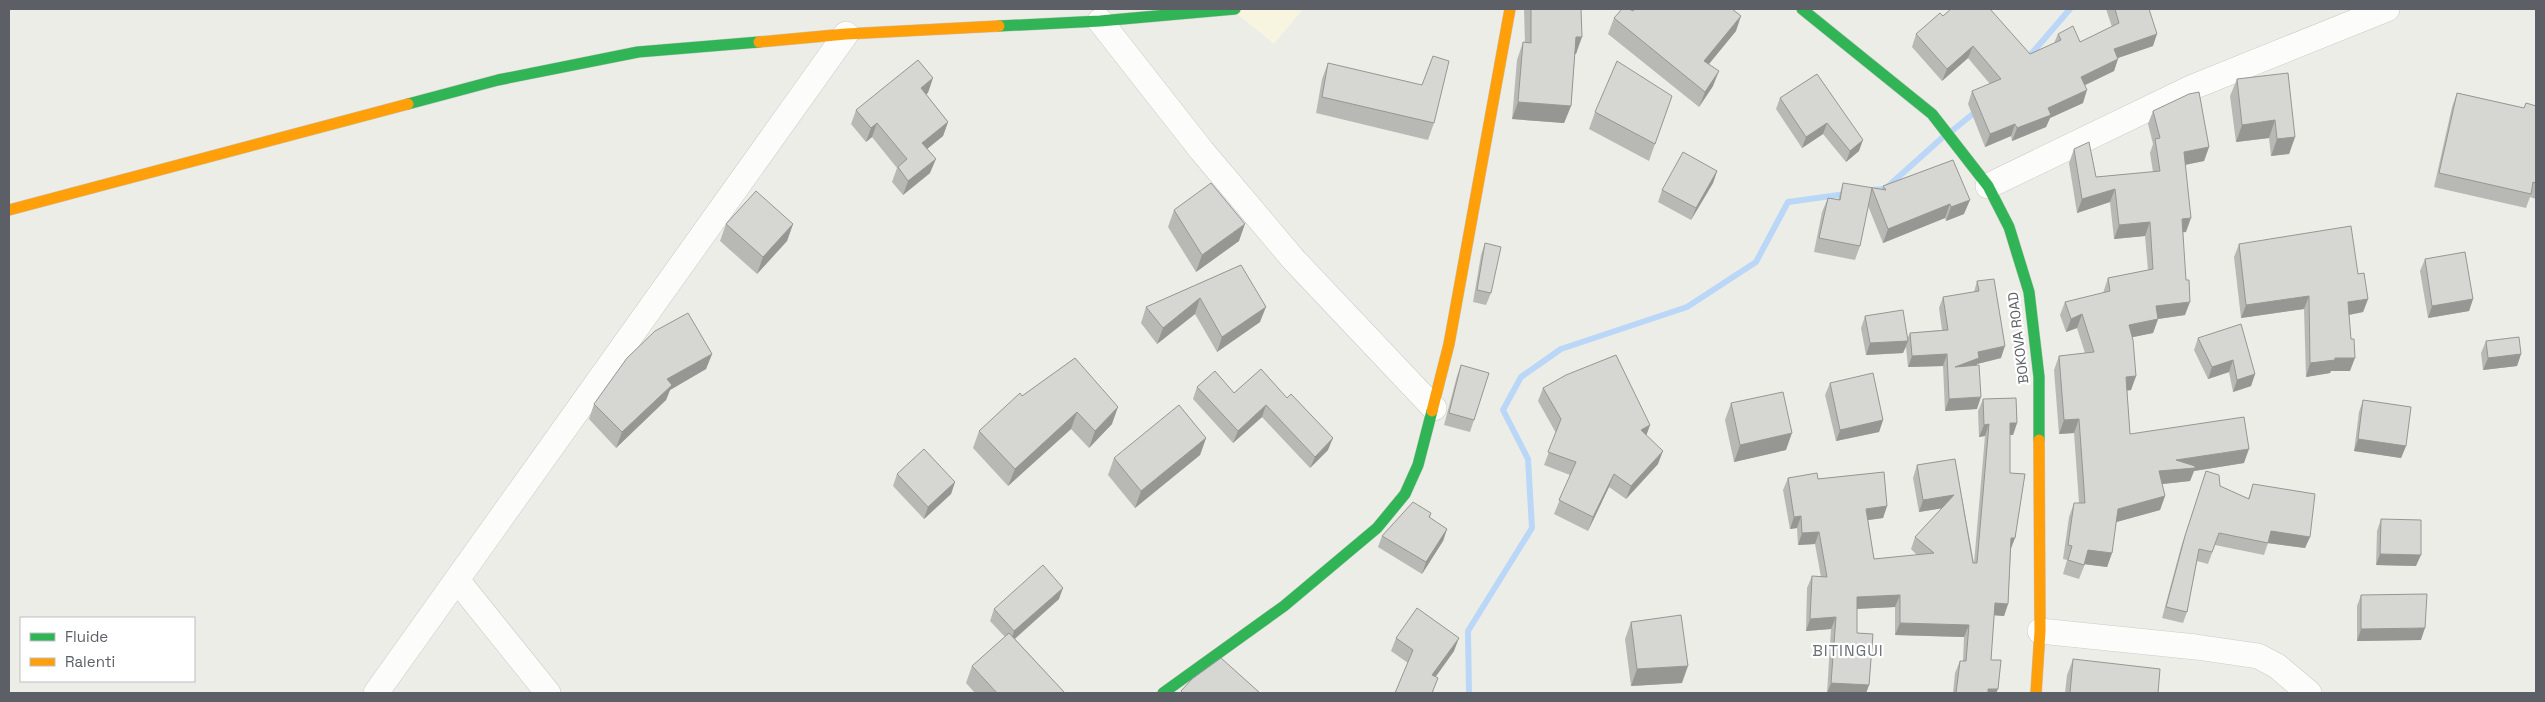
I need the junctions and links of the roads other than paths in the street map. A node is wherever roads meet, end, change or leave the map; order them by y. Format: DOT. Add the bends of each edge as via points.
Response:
graph roads {
  1 [pos="1235,9"];
  2 [pos="1510,9"];
  3 [pos="1802,9"];
  4 [pos="2387,9"];
  5 [pos="1100,21"];
  6 [pos="846,34"];
  7 [pos="1988,186"];
  8 [pos="9,210"];
  9 [pos="1434,408"];
  10 [pos="457,580"];
  11 [pos="2040,631"];
  12 [pos="376,693"];
  13 [pos="548,693"];
  14 [pos="1163,693"];
  15 [pos="2036,693"];
  16 [pos="2309,693"];
  1 -- 5 [label="street"];
  2 -- 9 [label="street" via="1449,344"];
  3 -- 7 [label="street, BOKOVA ROAD" via="1932,114"];
  4 -- 7 [label="street" via="2193,88"];
  5 -- 6 [label="street"];
  5 -- 9 [label="street" via="1294,260"];
  6 -- 8 [label="street" via="638,52 498,80"];
  6 -- 10 [label="street"];
  7 -- 11 [label="street, BOKOVA ROAD" via="2010,227 2029,292 2040,376"];
  9 -- 14 [label="street" via="1418,465 1405,494 1378,528 1284,606"];
  10 -- 12 [label="street"];
  10 -- 13 [label="street"];
  11 -- 15 [label="street, BOKOVA ROAD"];
  11 -- 16 [label="street" via="2258,656 2278,666"];
}
